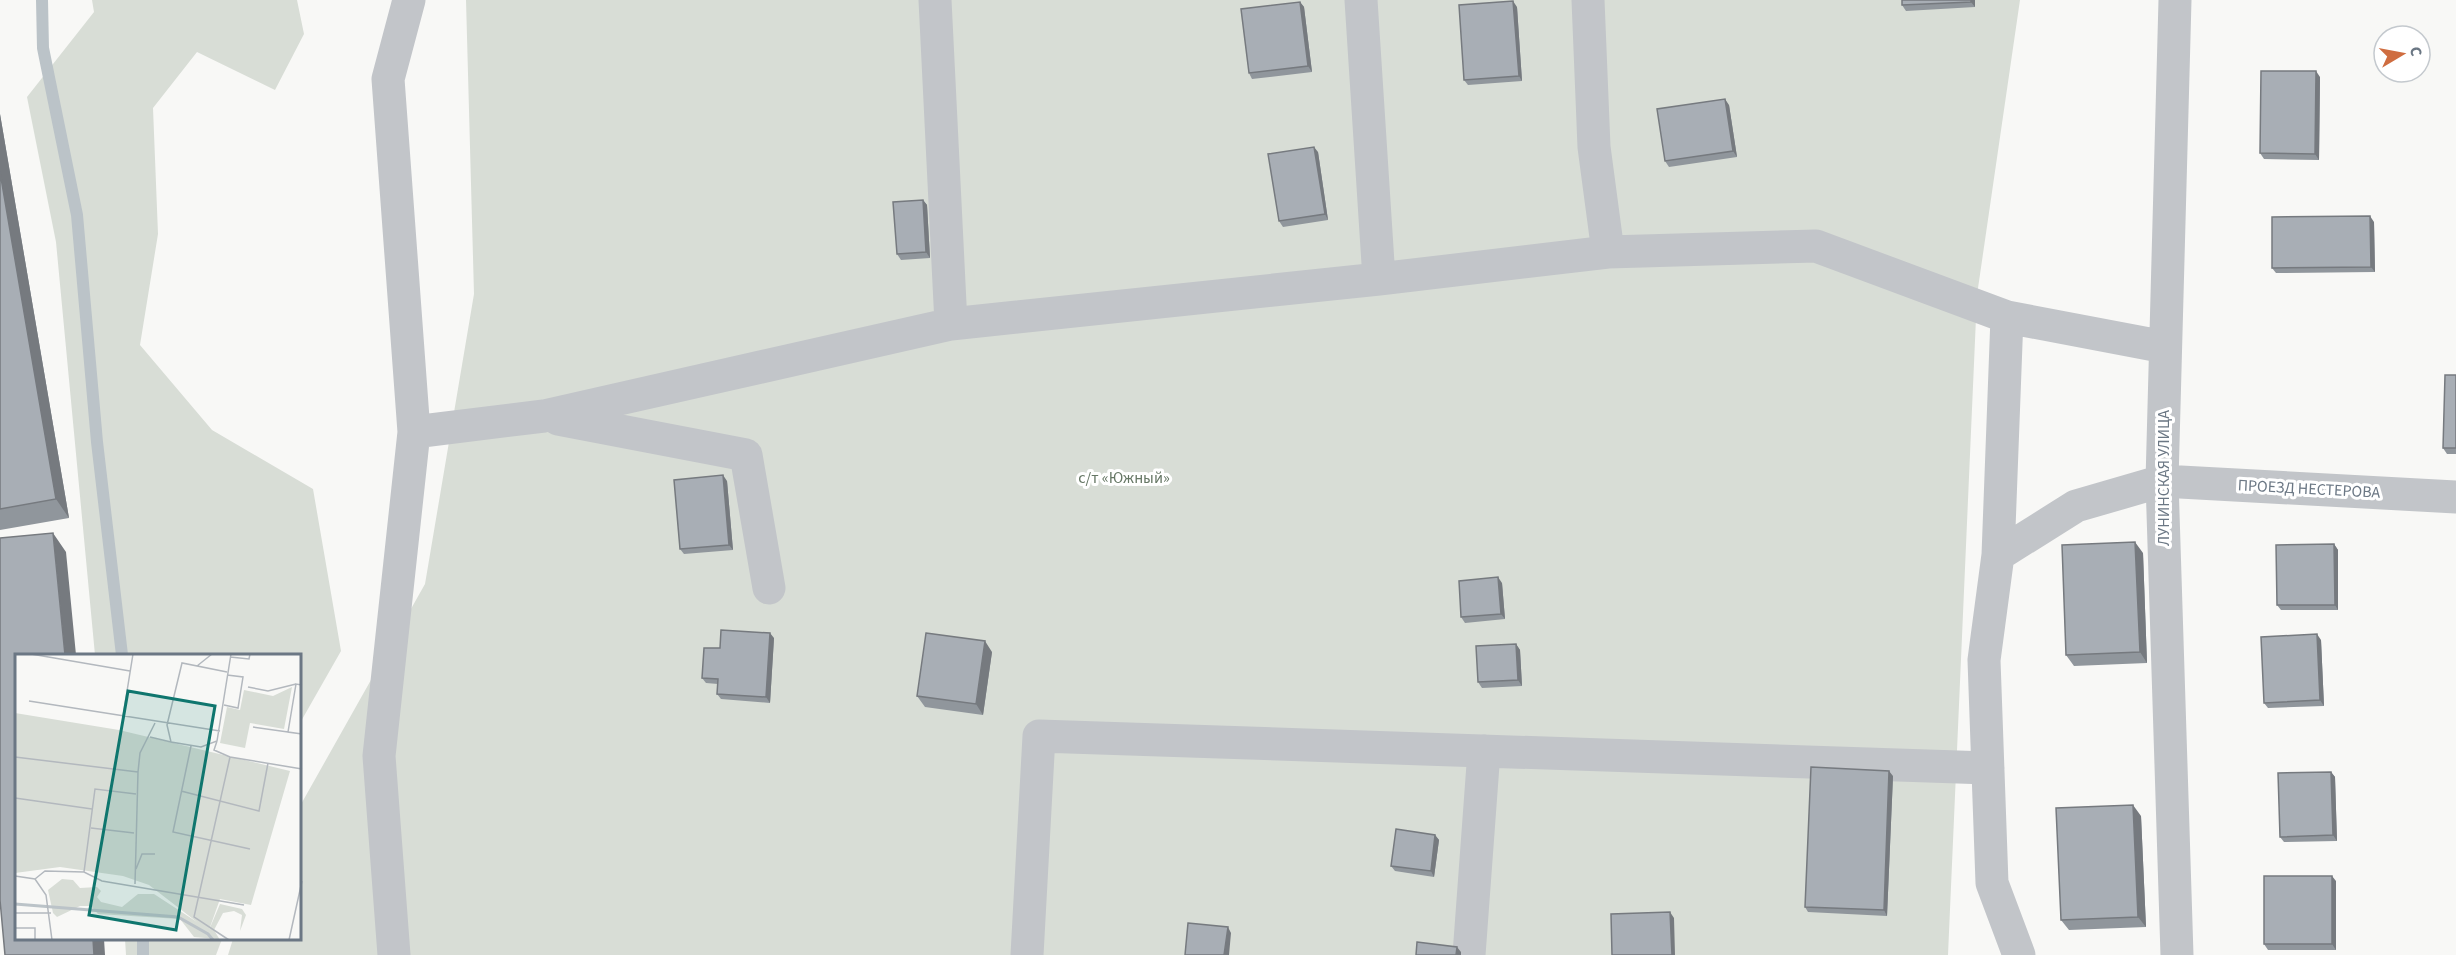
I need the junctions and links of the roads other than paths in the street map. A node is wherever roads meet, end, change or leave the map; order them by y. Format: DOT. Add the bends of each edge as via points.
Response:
graph roads {
  1 [pos="408,0"];
  2 [pos="935,0"];
  3 [pos="1362,0"];
  4 [pos="1588,0"];
  5 [pos="2175,0"];
  6 [pos="1608,252"];
  7 [pos="1379,279"];
  8 [pos="2007,317"];
  9 [pos="951,324"];
  10 [pos="2165,346"];
  11 [pos="544,416"];
  12 [pos="414,432"];
  13 [pos="2162,481"];
  14 [pos="2456,497"];
  15 [pos="1998,555"];
  16 [pos="769,588"];
  17 [pos="1484,751"];
  18 [pos="1988,768"];
  19 [pos="394,955"];
  20 [pos="1027,955"];
  21 [pos="1469,955"];
  22 [pos="2019,955"];
  23 [pos="2177,955"];
  1 -- 12 [label="street" via="388,79"];
  2 -- 9 [label="street"];
  3 -- 7 [label="street"];
  4 -- 6 [label="street" via="1594,147"];
  5 -- 10 [label="street, ЛУНИНСКАЯ УЛИЦА"];
  6 -- 7 [label="street"];
  6 -- 8 [label="street" via="1816,246"];
  7 -- 9 [label="street"];
  8 -- 10 [label="street"];
  8 -- 15 [label="street"];
  9 -- 11 [label="street"];
  10 -- 13 [label="street, ЛУНИНСКАЯ УЛИЦА"];
  11 -- 12 [label="street"];
  11 -- 16 [label="street" via="746,455"];
  12 -- 19 [label="street" via="380,756"];
  13 -- 14 [label="street, ПРОЕЗД НЕСТЕРОВА"];
  13 -- 15 [label="street, ПРОЕЗД НЕСТЕРОВА" via="2076,506"];
  13 -- 23 [label="street, ЛУНИНСКАЯ УЛИЦА"];
  15 -- 18 [label="street" via="1984,660"];
  17 -- 18 [label="street"];
  17 -- 20 [label="street" via="1039,736"];
  17 -- 21 [label="street"];
  18 -- 22 [label="street" via="1992,883"];
}
